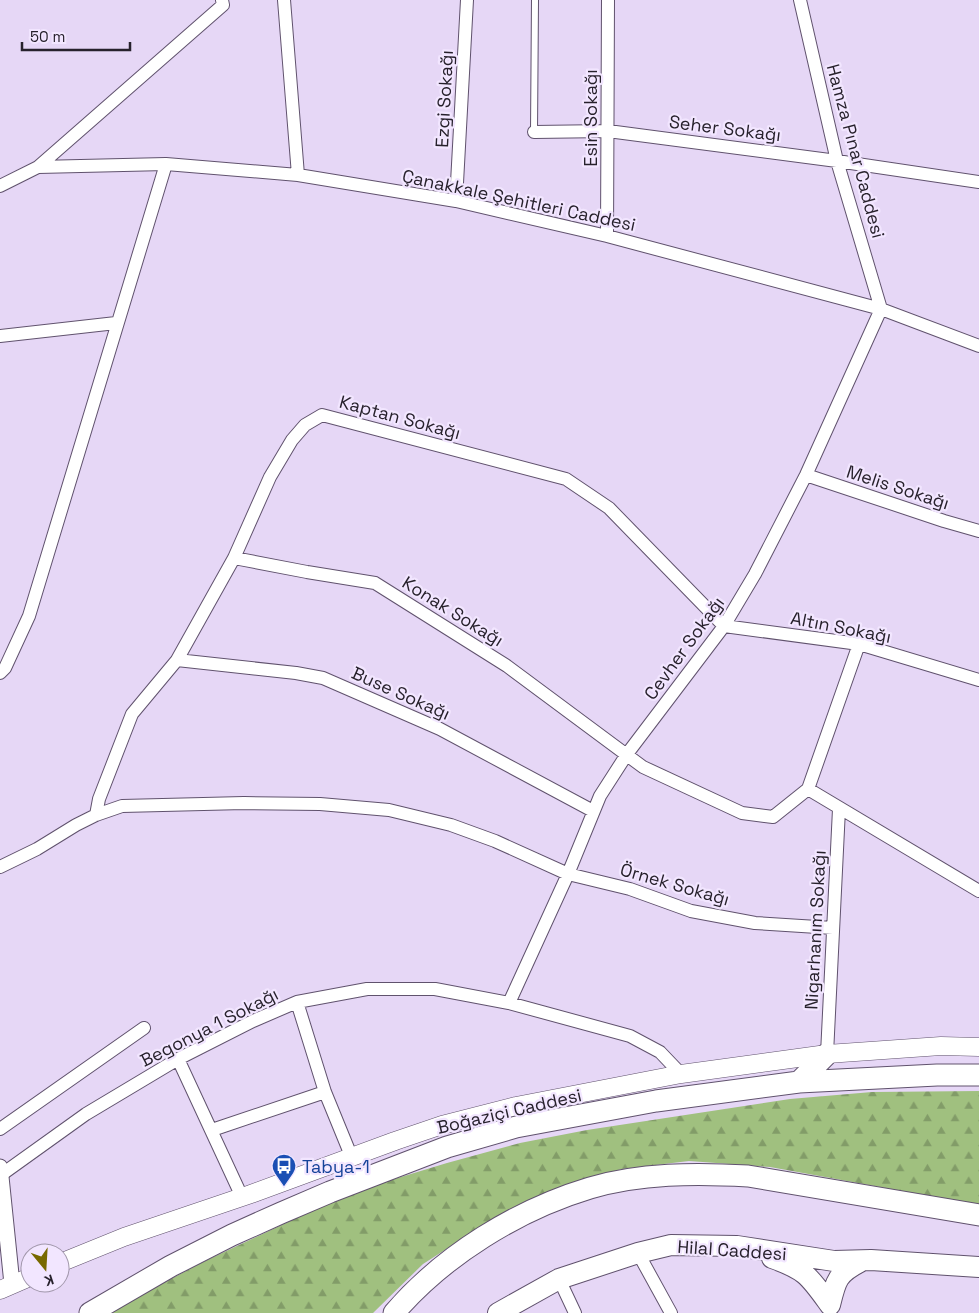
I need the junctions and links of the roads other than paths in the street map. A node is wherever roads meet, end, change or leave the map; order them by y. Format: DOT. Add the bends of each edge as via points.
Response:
graph roads {
  1 [pos="222,0"];
  2 [pos="284,0"];
  3 [pos="467,0"];
  4 [pos="535,0"];
  5 [pos="608,0"];
  6 [pos="800,0"];
  7 [pos="608,131"];
  8 [pos="534,132"];
  9 [pos="837,161"];
  10 [pos="166,164"];
  11 [pos="38,167"];
  12 [pos="298,174"];
  13 [pos="979,182"];
  14 [pos="0,186"];
  15 [pos="456,201"];
  16 [pos="607,236"];
  17 [pos="881,309"];
  18 [pos="116,323"];
  19 [pos="0,336"];
  20 [pos="979,346"];
  21 [pos="806,475"];
  22 [pos="979,530"];
  23 [pos="234,558"];
  24 [pos="724,626"];
  25 [pos="859,644"];
  26 [pos="177,660"];
  27 [pos="0,673"];
  28 [pos="979,680"];
  29 [pos="627,754"];
  30 [pos="808,789"];
  31 [pos="839,809"];
  32 [pos="594,810"];
  33 [pos="96,815"];
  34 [pos="0,867"];
  35 [pos="568,874"];
  36 [pos="979,891"];
  37 [pos="833,928"];
  38 [pos="297,1002"];
  39 [pos="509,1003"];
  40 [pos="144,1028"];
  41 [pos="979,1047"];
  42 [pos="827,1054"];
  43 [pos="178,1059"];
  44 [pos="681,1074"];
  45 [pos="979,1075"];
  46 [pos="799,1082"];
  47 [pos="325,1092"];
  48 [pos="0,1129"];
  49 [pos="212,1130"];
  50 [pos="352,1158"];
  51 [pos="0,1171"];
  52 [pos="242,1197"];
  53 [pos="979,1215"];
  54 [pos="3,1218"];
  55 [pos="737,1246"];
  56 [pos="638,1252"];
  57 [pos="70,1259"];
  58 [pos="860,1262"];
  59 [pos="979,1267"];
  60 [pos="559,1279"];
  61 [pos="20,1281"];
  62 [pos="6,1287"];
  63 [pos="832,1309"];
  64 [pos="90,1313"];
  65 [pos="394,1313"];
  66 [pos="498,1313"];
  67 [pos="575,1313"];
  68 [pos="671,1313"];
  1 -- 11 [label="street" via="223,5"];
  2 -- 12 [label="street"];
  3 -- 15 [label="street, Ezgi Sokağı"];
  4 -- 8 [label="lane"];
  5 -- 7 [label="street, Esin Sokağı"];
  6 -- 9 [label="street, Hamza Pınar Caddesi"];
  7 -- 8 [label="street, Seher Sokağı"];
  7 -- 9 [label="street, Seher Sokağı"];
  7 -- 16 [label="street, Esin Sokağı"];
  9 -- 13 [label="street, Seher Sokağı"];
  9 -- 17 [label="street, Hamza Pınar Caddesi"];
  10 -- 11 [label="street, Çanakkale Şehitleri Caddesi"];
  10 -- 12 [label="street, Çanakkale Şehitleri Caddesi"];
  10 -- 18 [label="street"];
  11 -- 14 [label="street"];
  12 -- 15 [label="street, Çanakkale Şehitleri Caddesi"];
  15 -- 16 [label="street, Çanakkale Şehitleri Caddesi"];
  16 -- 17 [label="street, Çanakkale Şehitleri Caddesi"];
  17 -- 20 [label="street, Çanakkale Şehitleri Caddesi"];
  17 -- 21 [label="street, Cevher Sokağı"];
  18 -- 19 [label="street"];
  18 -- 27 [label="street" via="29,616"];
  21 -- 22 [label="street, Melis Sokağı"];
  21 -- 24 [label="street, Cevher Sokağı"];
  23 -- 24 [label="street, Kaptan Sokağı" via="270,477 292,440 305,425 322,414 566,479 609,508"];
  23 -- 26 [label="street, Kaptan Sokağı"];
  23 -- 29 [label="street, Konak Sokağı" via="375,583 508,666"];
  24 -- 25 [label="street, Altın Sokağı"];
  24 -- 29 [label="street, Cevher Sokağı"];
  25 -- 28 [label="street, Altın Sokağı"];
  25 -- 30 [label="street"];
  26 -- 32 [label="street, Buse Sokağı" via="323,678 440,729"];
  26 -- 33 [label="street, Kaptan Sokağı" via="132,714 99,799"];
  29 -- 30 [label="street, Konak Sokağı" via="643,767 742,813 773,817"];
  29 -- 32 [label="street, Cevher Sokağı"];
  30 -- 31 [label="street"];
  31 -- 36 [label="street"];
  31 -- 37 [label="street, Nigarhanım Sokağı"];
  32 -- 35 [label="street, Cevher Sokağı"];
  33 -- 34 [label="street, Örnek Sokağı"];
  33 -- 35 [label="street, Örnek Sokağı" via="122,806 148,804 320,804 389,810 495,841"];
  35 -- 37 [label="street, Örnek Sokağı" via="630,889 691,911 756,923"];
  35 -- 39 [label="street, Cevher Sokağı"];
  37 -- 42 [label="street, Nigarhanım Sokağı"];
  38 -- 39 [label="street, Begonya 1 Sokağı" via="367,989 435,989"];
  38 -- 43 [label="street, Begonya 1 Sokağı"];
  38 -- 47 [label="street"];
  39 -- 44 [label="street, Begonya 1 Sokağı" via="630,1036 660,1052"];
  40 -- 48 [label="street"];
  41 -- 42 [label="main road, Boğaziçi Caddesi" via="941,1046"];
  42 -- 44 [label="main road, Boğaziçi Caddesi"];
  42 -- 46 [label="highway"];
  43 -- 49 [label="street"];
  43 -- 51 [label="street, Begonya 1 Sokağı"];
  44 -- 50 [label="main road, Boğaziçi Caddesi" via="516,1106 442,1126"];
  45 -- 46 [label="highway"];
  46 -- 64 [label="highway" via="584,1114 516,1127 447,1147 330,1192 232,1235"];
  47 -- 49 [label="street"];
  47 -- 50 [label="street"];
  49 -- 52 [label="street"];
  50 -- 52 [label="main road, Boğaziçi Caddesi"];
  51 -- 54 [label="street"];
  52 -- 57 [label="main road, Boğaziçi Caddesi"];
  53 -- 65 [label="highway" via="748,1176 710,1174 636,1179 591,1188 559,1199 499,1228 441,1269"];
  54 -- 62 [label="street"];
  55 -- 56 [label="main road, Hilal Caddesi" via="671,1245"];
  55 -- 58 [label="main road, Hilal Caddesi"];
  55 -- 63 [label="main road" via="802,1271"];
  56 -- 60 [label="main road, Hilal Caddesi"];
  56 -- 68 [label="street"];
  58 -- 59 [label="main road, Hilal Caddesi"];
  58 -- 63 [label="main road" via="840,1276 835,1285"];
  60 -- 66 [label="main road, Hilal Caddesi"];
  60 -- 67 [label="street"];
  61 -- 62 [label="main road"];
}
